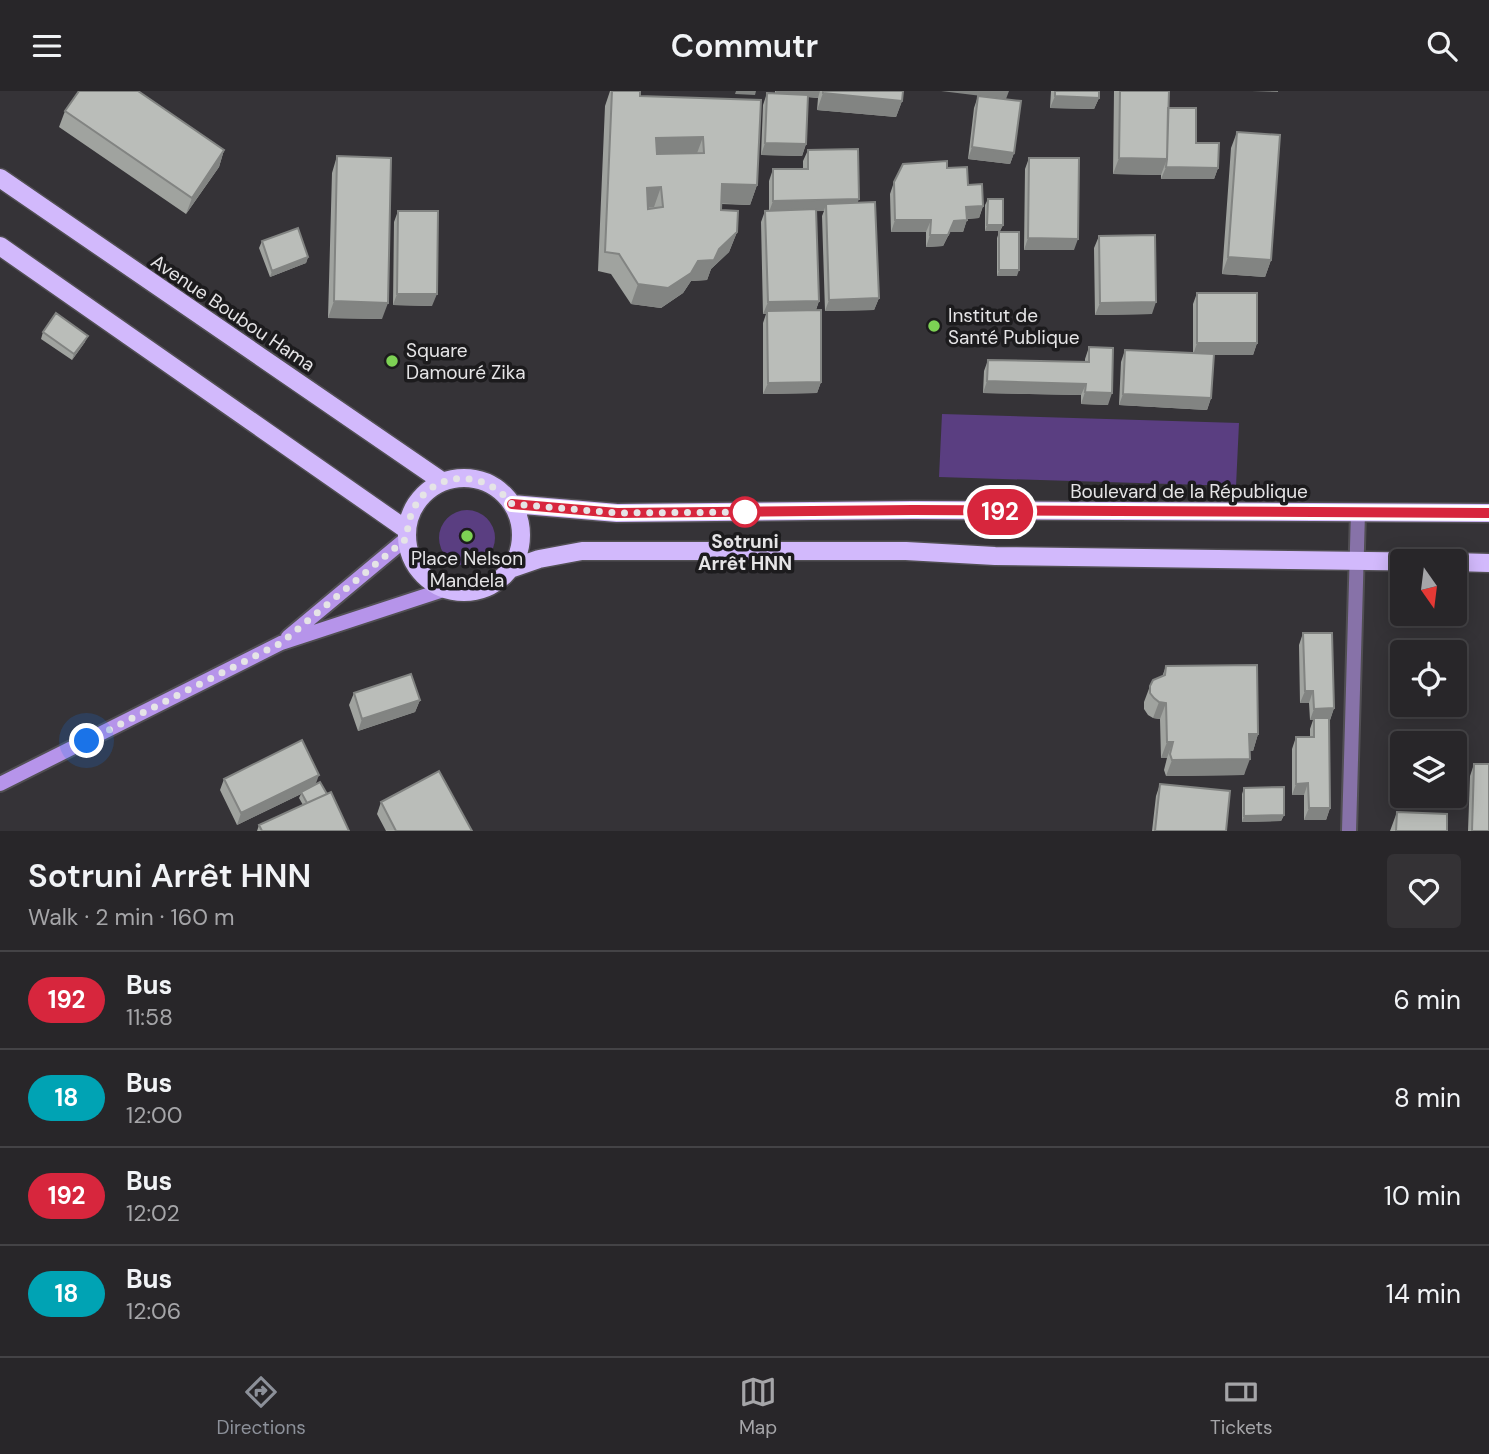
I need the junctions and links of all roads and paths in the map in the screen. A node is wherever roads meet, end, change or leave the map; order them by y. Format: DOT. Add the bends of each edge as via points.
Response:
graph roads {
  1 [pos="0,178"];
  2 [pos="0,246"];
  3 [pos="443,482"];
  4 [pos="512,504"];
  5 [pos="1358,512"];
  6 [pos="1489,513"];
  7 [pos="407,534"];
  8 [pos="1355,560"];
  9 [pos="1390,561"];
  10 [pos="1467,562"];
  11 [pos="1489,563"];
  12 [pos="510,569"];
  13 [pos="446,589"];
  14 [pos="281,643"];
  15 [pos="0,784"];
  16 [pos="1349,831"];
  1 -- 3 [label="main road, Avenue Boubou Hama"];
  2 -- 7 [label="main road"];
  3 -- 4 [label="main road" via="458,478 482,481 503,492"];
  3 -- 7 [label="main road" via="418,501"];
  4 -- 5 [label="main road, Boulevard de la République" via="617,513"];
  4 -- 12 [label="main road" via="519,516 521,544"];
  5 -- 6 [label="main road, Boulevard de la République"];
  5 -- 8 [label="street"];
  7 -- 13 [label="main road" via="418,570"];
  7 -- 14 [label="street"];
  8 -- 9 [label="main road"];
  8 -- 12 [label="main road" via="906,551 582,551"];
  8 -- 16 [label="street"];
  10 -- 11 [label="main road"];
  12 -- 13 [label="main road" via="481,589"];
  13 -- 14 [label="street"];
  14 -- 15 [label="street"];
}
